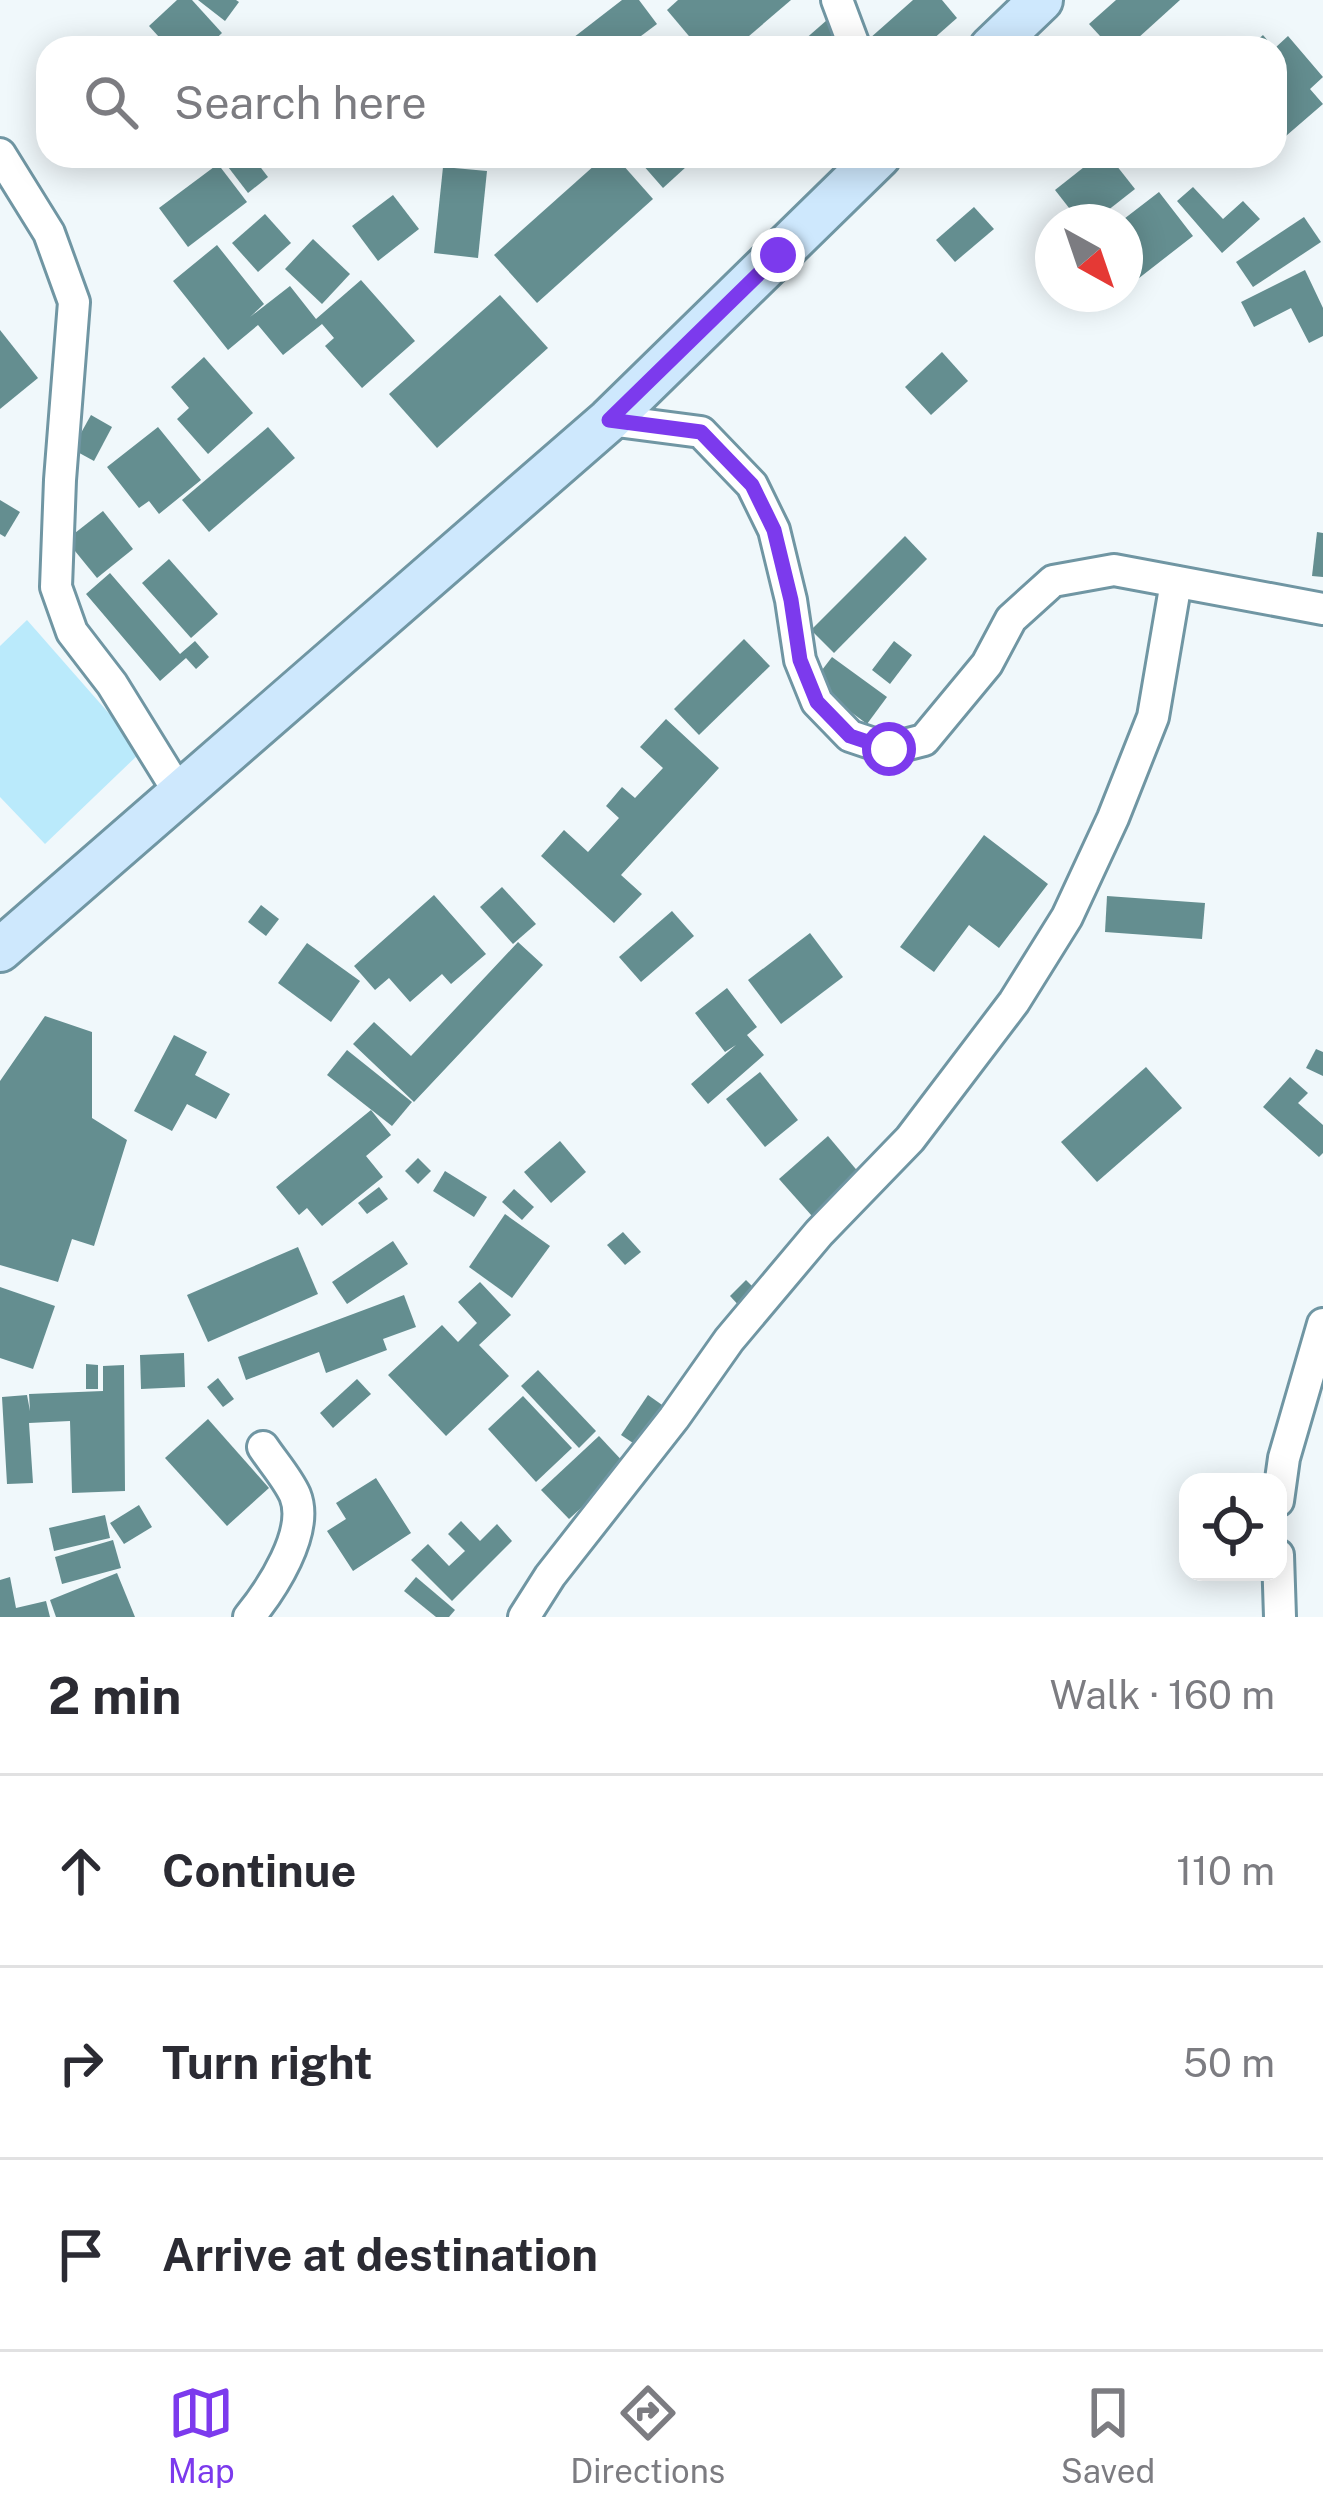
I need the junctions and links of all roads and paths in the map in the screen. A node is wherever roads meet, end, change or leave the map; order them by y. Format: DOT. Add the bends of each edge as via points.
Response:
graph roads {
  1 [pos="836,0"];
  2 [pos="1041,0"];
  3 [pos="850,36"];
  4 [pos="1004,36"];
  5 [pos="0,154"];
  6 [pos="867,168"];
  7 [pos="609,420"];
  8 [pos="1176,582"];
  9 [pos="1323,609"];
  10 [pos="180,794"];
  11 [pos="0,950"];
  12 [pos="1323,1324"];
  13 [pos="263,1447"];
  14 [pos="1282,1473"];
  15 [pos="1279,1581"];
  16 [pos="249,1617"];
  17 [pos="524,1617"];
  18 [pos="1280,1617"];
  1 -- 3 [label="street"];
  2 -- 4 [label="main road"];
  5 -- 10 [label="street" via="49,233 74,302 56,587 72,632"];
  6 -- 7 [label="main road"];
  7 -- 8 [label="street" via="701,432 752,485 774,530 800,660 817,702 850,736 889,749 924,740 987,664 1011,619 1053,581 1114,570"];
  7 -- 10 [label="main road"];
  8 -- 9 [label="street"];
  8 -- 17 [label="street" via="1154,717 1067,917 1014,1003 910,1139 729,1340"];
  10 -- 11 [label="main road"];
  12 -- 14 [label="street"];
  13 -- 16 [label="street" via="296,1497 299,1521 275,1585"];
  15 -- 18 [label="street"];
}
